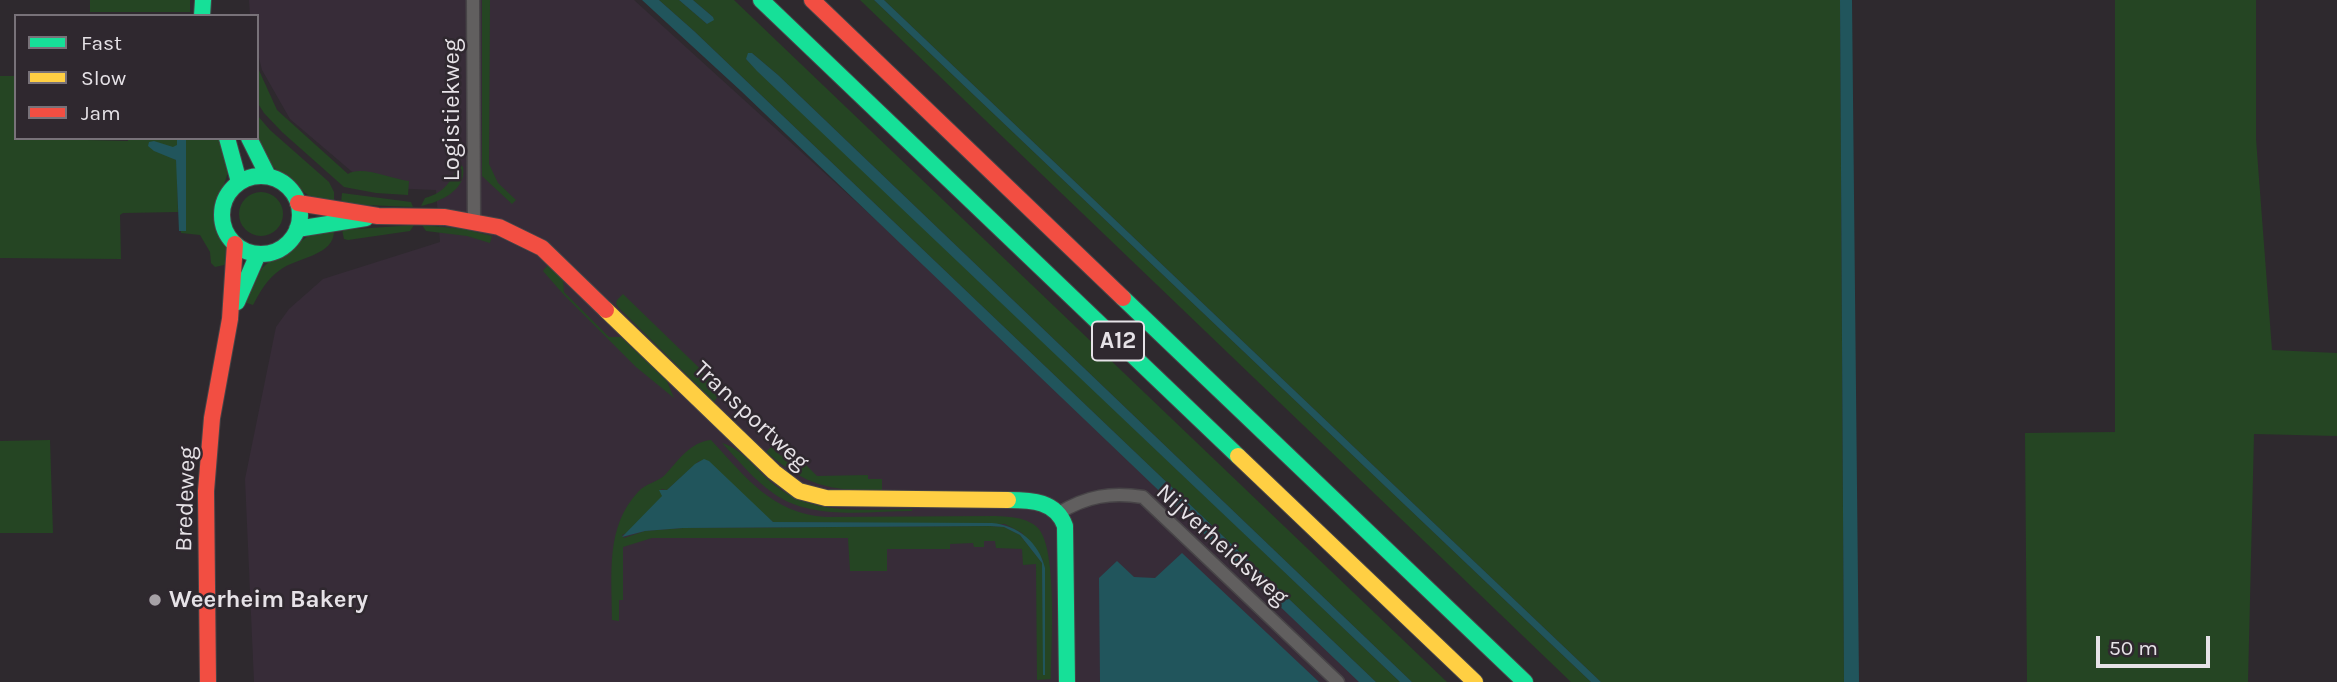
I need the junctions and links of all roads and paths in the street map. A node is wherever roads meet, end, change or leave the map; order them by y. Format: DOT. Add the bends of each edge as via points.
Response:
graph roads {
  1 [pos="473,0"];
  2 [pos="761,0"];
  3 [pos="812,0"];
  4 [pos="228,140"];
  5 [pos="250,140"];
  6 [pos="268,176"];
  7 [pos="239,182"];
  8 [pos="298,203"];
  9 [pos="378,216"];
  10 [pos="474,221"];
  11 [pos="298,229"];
  12 [pos="235,244"];
  13 [pos="258,254"];
  14 [pos="230,319"];
  15 [pos="1059,513"];
  16 [pos="208,682"];
  17 [pos="1067,682"];
  18 [pos="1338,682"];
  19 [pos="1475,682"];
  20 [pos="1525,682"];
  1 -- 10 [label="street, Logistiekweg"];
  2 -- 19 [label="main road, A12"];
  3 -- 20 [label="main road, A12"];
  4 -- 7 [label="main road"];
  5 -- 6 [label="main road"];
  6 -- 7 [label="main road"];
  6 -- 8 [label="main road" via="287,185"];
  7 -- 12 [label="main road" via="227,195 222,212 225,229"];
  8 -- 9 [label="main road, Transportweg"];
  8 -- 11 [label="main road"];
  9 -- 10 [label="main road, Transportweg"];
  9 -- 11 [label="main road, Transportweg"];
  10 -- 15 [label="main road, Transportweg" via="499,227 542,248 799,491 826,498 1030,500"];
  11 -- 13 [label="main road" via="282,248"];
  12 -- 13 [label="main road"];
  12 -- 14 [label="main road, Bredeweg"];
  13 -- 14 [label="main road, Bredeweg"];
  14 -- 16 [label="main road, Bredeweg" via="212,418 206,491"];
  15 -- 17 [label="main road" via="1067,534"];
  15 -- 18 [label="street, Nijverheidsweg" via="1083,499 1143,497"];
}
